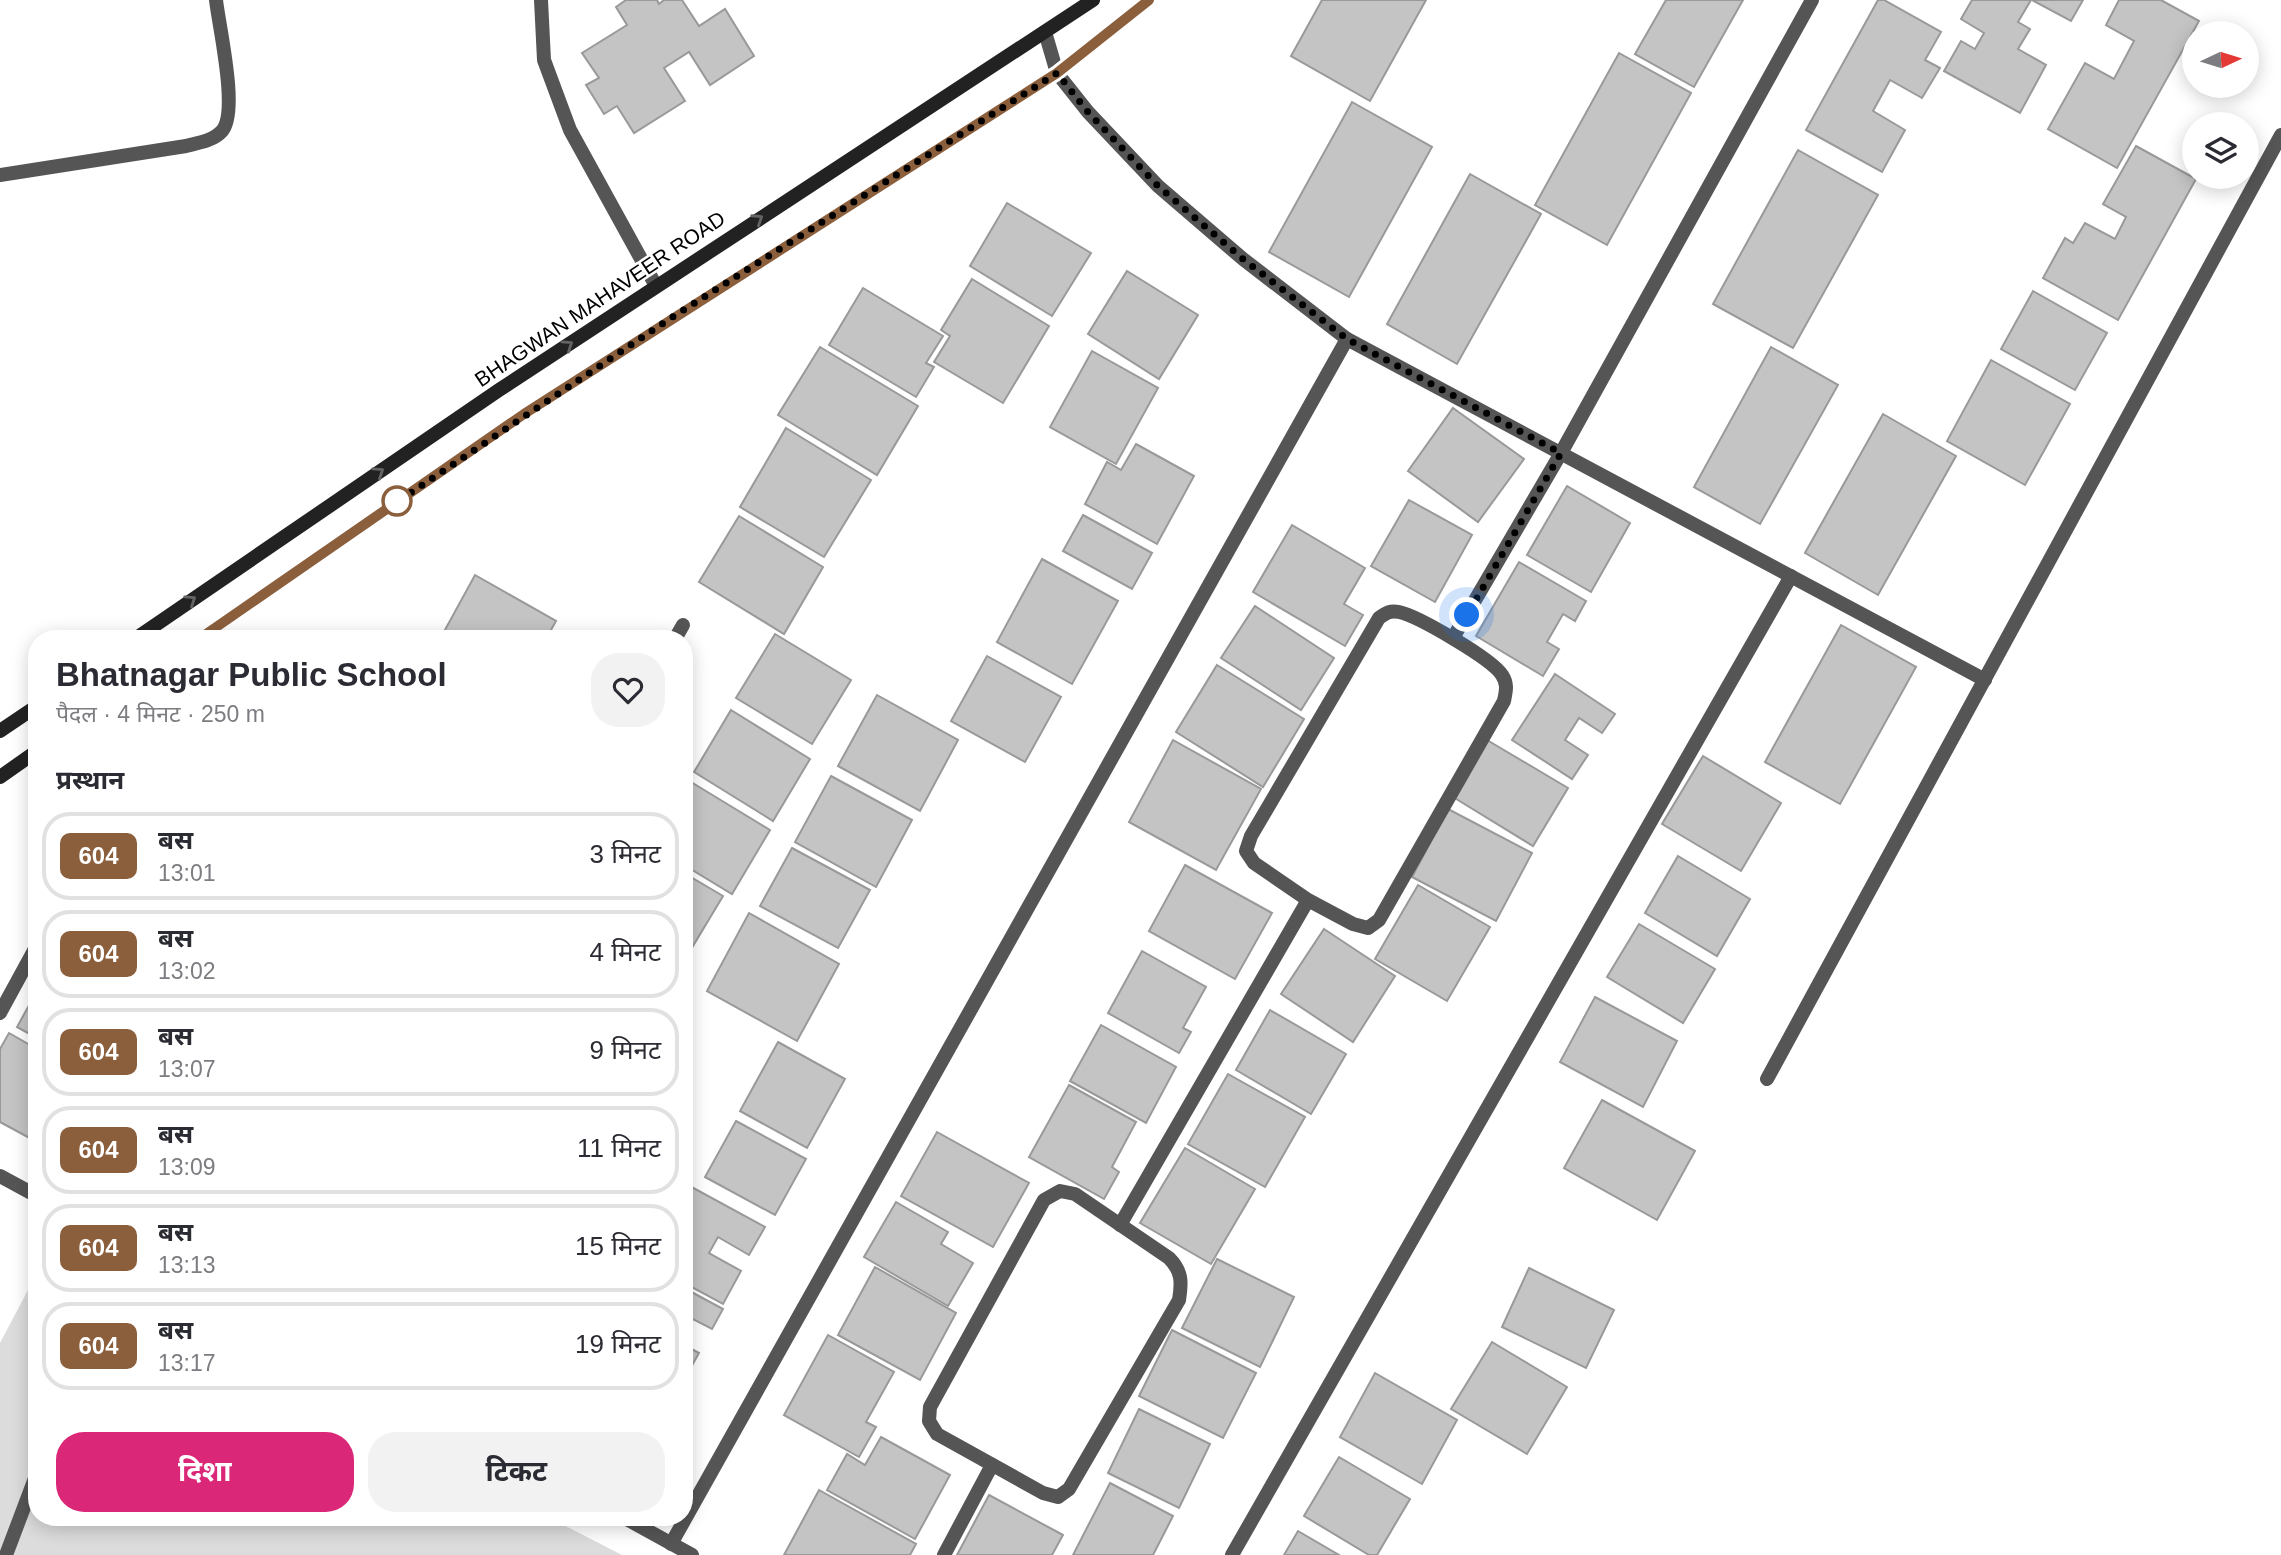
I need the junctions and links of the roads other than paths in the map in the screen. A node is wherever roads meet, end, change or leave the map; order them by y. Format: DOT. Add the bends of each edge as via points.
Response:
graph roads {
  1 [pos="216,0"];
  2 [pos="541,0"];
  3 [pos="1093,0"];
  4 [pos="1149,0"];
  5 [pos="1812,0"];
  6 [pos="1045,32"];
  7 [pos="1057,73"];
  8 [pos="2281,135"];
  9 [pos="0,174"];
  10 [pos="656,286"];
  11 [pos="1347,339"];
  12 [pos="1561,453"];
  13 [pos="1791,576"];
  14 [pos="683,625"];
  15 [pos="148,630"];
  16 [pos="212,630"];
  17 [pos="680,630"];
  18 [pos="1453,638"];
  19 [pos="1984,680"];
  20 [pos="28,712"];
  21 [pos="0,731"];
  22 [pos="28,757"];
  23 [pos="0,777"];
  24 [pos="1308,900"];
  25 [pos="28,962"];
  26 [pos="0,1013"];
  27 [pos="1767,1079"];
  28 [pos="0,1175"];
  29 [pos="28,1187"];
  30 [pos="1120,1224"];
  31 [pos="992,1465"];
  32 [pos="28,1498"];
  33 [pos="693,1505"];
  34 [pos="639,1526"];
  35 [pos="681,1526"];
  36 [pos="671,1544"];
  37 [pos="6,1555"];
  38 [pos="692,1555"];
  39 [pos="944,1555"];
  40 [pos="1232,1555"];
  1 -- 9 [label="street" via="228,94 229,116 222,131 186,146"];
  2 -- 10 [label="street" via="544,60 570,130"];
  3 -- 6 [label="street, BHAGWAN MAHAVEER ROAD"];
  4 -- 7 [label="street"];
  5 -- 12 [label="street"];
  6 -- 7 [label="street"];
  10 -- 6 [label="street, BHAGWAN MAHAVEER ROAD, one-way"];
  7 -- 11 [label="street" via="1158,186"];
  7 -- 16 [label="street" via="524,414"];
  8 -- 19 [label="street"];
  15 -- 10 [label="street, BHAGWAN MAHAVEER ROAD, one-way"];
  11 -- 12 [label="street"];
  11 -- 33 [label="street"];
  12 -- 13 [label="street"];
  12 -- 18 [label="street"];
  13 -- 19 [label="street"];
  13 -- 40 [label="street"];
  14 -- 17 [label="street"];
  18 -- 24 [label="street" via="1500,671 1507,684 1504,701 1379,920 1368,928 1353,924"];
  18 -- 24 [label="street" via="1402,612 1389,611 1379,618 1251,836 1246,851 1254,863"];
  19 -- 27 [label="street"];
  20 -- 21 [label="street"];
  22 -- 23 [label="street"];
  24 -- 30 [label="street"];
  25 -- 26 [label="street"];
  28 -- 29 [label="street"];
  30 -- 31 [label="street" via="1180,1269 1179,1300 1069,1489 1058,1497 1043,1493"];
  30 -- 31 [label="street" via="1075,1194 1060,1191 1044,1200 930,1407 929,1420 937,1434"];
  31 -- 39 [label="street"];
  32 -- 37 [label="street"];
  34 -- 36 [label="street"];
  35 -- 36 [label="street"];
  36 -- 38 [label="street"];
}
